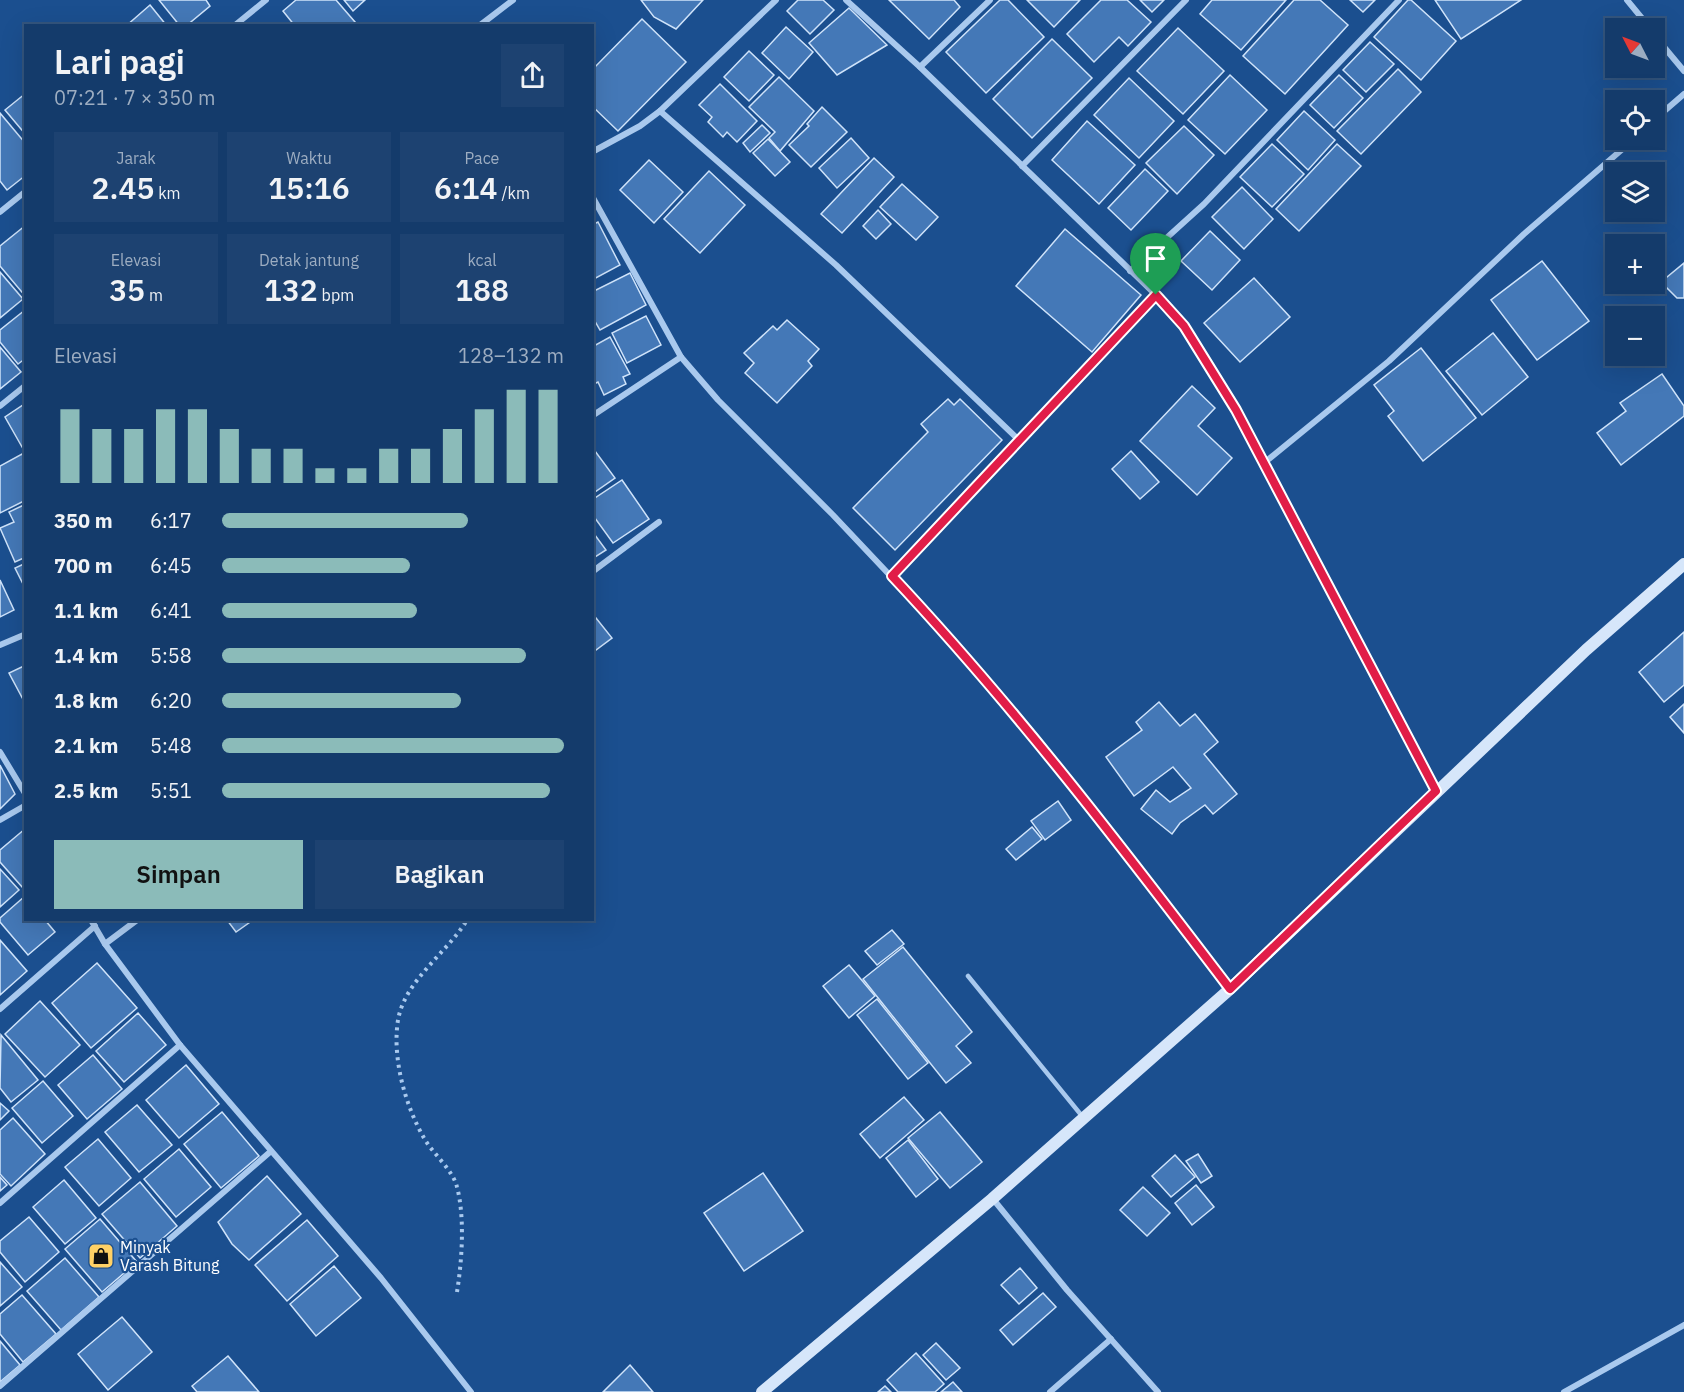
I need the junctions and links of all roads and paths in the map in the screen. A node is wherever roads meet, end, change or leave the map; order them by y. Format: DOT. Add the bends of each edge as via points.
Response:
graph roads {
  1 [pos="266,0"];
  2 [pos="513,0"];
  3 [pos="776,0"];
  4 [pos="846,0"];
  5 [pos="990,0"];
  6 [pos="1186,0"];
  7 [pos="1399,0"];
  8 [pos="1627,0"];
  9 [pos="1642,18"];
  10 [pos="236,24"];
  11 [pos="481,24"];
  12 [pos="1665,48"];
  13 [pos="920,67"];
  14 [pos="1684,71"];
  15 [pos="1684,94"];
  16 [pos="1665,110"];
  17 [pos="660,111"];
  18 [pos="1621,150"];
  19 [pos="594,151"];
  20 [pos="1022,166"];
  21 [pos="24,193"];
  22 [pos="594,200"];
  23 [pos="0,212"];
  24 [pos="1130,271"];
  25 [pos="1156,295"];
  26 [pos="681,357"];
  27 [pos="24,387"];
  28 [pos="0,406"];
  29 [pos="594,415"];
  30 [pos="1020,441"];
  31 [pos="1264,463"];
  32 [pos="658,522"];
  33 [pos="1684,564"];
  34 [pos="594,570"];
  35 [pos="892,576"];
  36 [pos="24,635"];
  37 [pos="0,645"];
  38 [pos="0,752"];
  39 [pos="1436,791"];
  40 [pos="24,792"];
  41 [pos="24,806"];
  42 [pos="0,820"];
  43 [pos="136,921"];
  44 [pos="466,921"];
  45 [pos="93,923"];
  46 [pos="105,944"];
  47 [pos="968,976"];
  48 [pos="1230,989"];
  49 [pos="0,1009"];
  50 [pos="180,1045"];
  51 [pos="1083,1118"];
  52 [pos="270,1152"];
  53 [pos="992,1199"];
  54 [pos="0,1203"];
  55 [pos="458,1292"];
  56 [pos="1684,1324"];
  57 [pos="1110,1339"];
  58 [pos="0,1386"];
  59 [pos="471,1392"];
  60 [pos="762,1392"];
  61 [pos="1050,1392"];
  62 [pos="1158,1392"];
  63 [pos="1564,1392"];
  1 -- 10 [label="street"];
  2 -- 11 [label="street"];
  3 -- 17 [label="street"];
  4 -- 13 [label="street"];
  5 -- 13 [label="street"];
  6 -- 20 [label="street"];
  7 -- 24 [label="street" via="1204,204"];
  8 -- 9 [label="street"];
  12 -- 14 [label="street"];
  13 -- 20 [label="street"];
  15 -- 16 [label="street"];
  17 -- 19 [label="street"];
  17 -- 30 [label="street" via="836,265"];
  18 -- 31 [label="street" via="1524,234 1389,361"];
  20 -- 24 [label="street"];
  21 -- 23 [label="street"];
  22 -- 26 [label="street"];
  24 -- 25 [label="street"];
  25 -- 30 [label="street"];
  25 -- 31 [label="street" via="1184,326 1213,371"];
  26 -- 29 [label="street"];
  26 -- 35 [label="street" via="718,400"];
  27 -- 28 [label="street"];
  30 -- 35 [label="street"];
  31 -- 39 [label="street"];
  32 -- 34 [label="street"];
  33 -- 39 [label="street"];
  35 -- 48 [label="street" via="1018,719"];
  36 -- 37 [label="street"];
  38 -- 40 [label="street"];
  39 -- 48 [label="street"];
  41 -- 42 [label="street"];
  43 -- 46 [label="street"];
  44 -- 55 [label="path" via="410,991 398,1020 398,1053 406,1099 424,1138 457,1186 461,1267"];
  45 -- 46 [label="street"];
  45 -- 49 [label="street"];
  46 -- 50 [label="street"];
  47 -- 51 [label="lane"];
  48 -- 51 [label="street"];
  50 -- 52 [label="street"];
  50 -- 54 [label="street"];
  51 -- 53 [label="street"];
  52 -- 58 [label="street"];
  52 -- 59 [label="street" via="381,1278"];
  53 -- 57 [label="street"];
  53 -- 60 [label="street"];
  56 -- 63 [label="street"];
  57 -- 61 [label="street"];
  57 -- 62 [label="street"];
}
